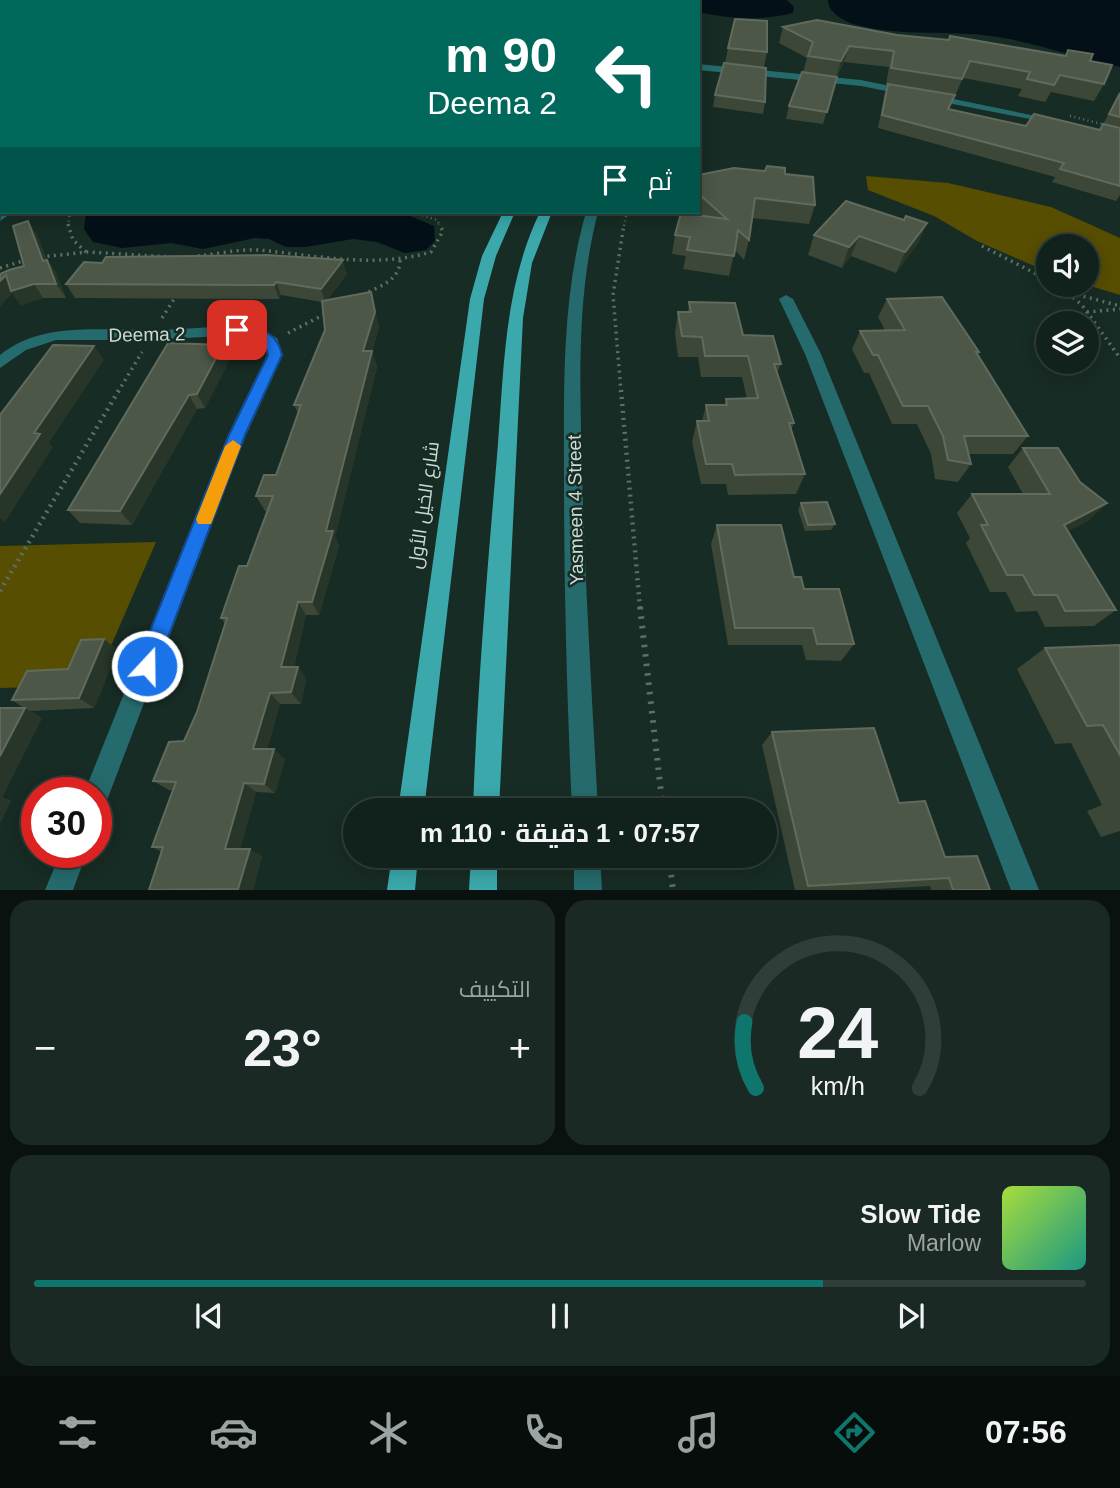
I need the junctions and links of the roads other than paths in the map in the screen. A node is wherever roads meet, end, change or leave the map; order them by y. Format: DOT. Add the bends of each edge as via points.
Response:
graph roads {
  1 [pos="700,67"];
  2 [pos="1067,124"];
  3 [pos="508,214"];
  4 [pos="545,214"];
  5 [pos="591,214"];
  6 [pos="786,299"];
  7 [pos="0,363"];
  8 [pos="103,777"];
  9 [pos="413,798"];
  10 [pos="487,798"];
  11 [pos="585,798"];
  12 [pos="68,868"];
  13 [pos="404,868"];
  14 [pos="483,868"];
  15 [pos="588,868"];
  16 [pos="59,890"];
  17 [pos="401,890"];
  18 [pos="482,890"];
  19 [pos="589,890"];
  20 [pos="1025,890"];
  1 -- 2 [label="street" via="872,85"];
  3 -- 9 [label="main road, شارع الخيل الأول" via="489,256 477,299"];
  4 -- 10 [label="main road" via="526,262 519,298"];
  5 -- 11 [label="street, Yasmeen 4 Street" via="575,289 572,378"];
  6 -- 20 [label="street" via="813,354"];
  7 -- 8 [label="street, Deema 2" via="21,346 55,335 244,330 272,341 275,355 237,435"];
  12 -- 16 [label="street"];
  13 -- 17 [label="main road"];
  14 -- 18 [label="main road"];
  15 -- 19 [label="street"];
}
